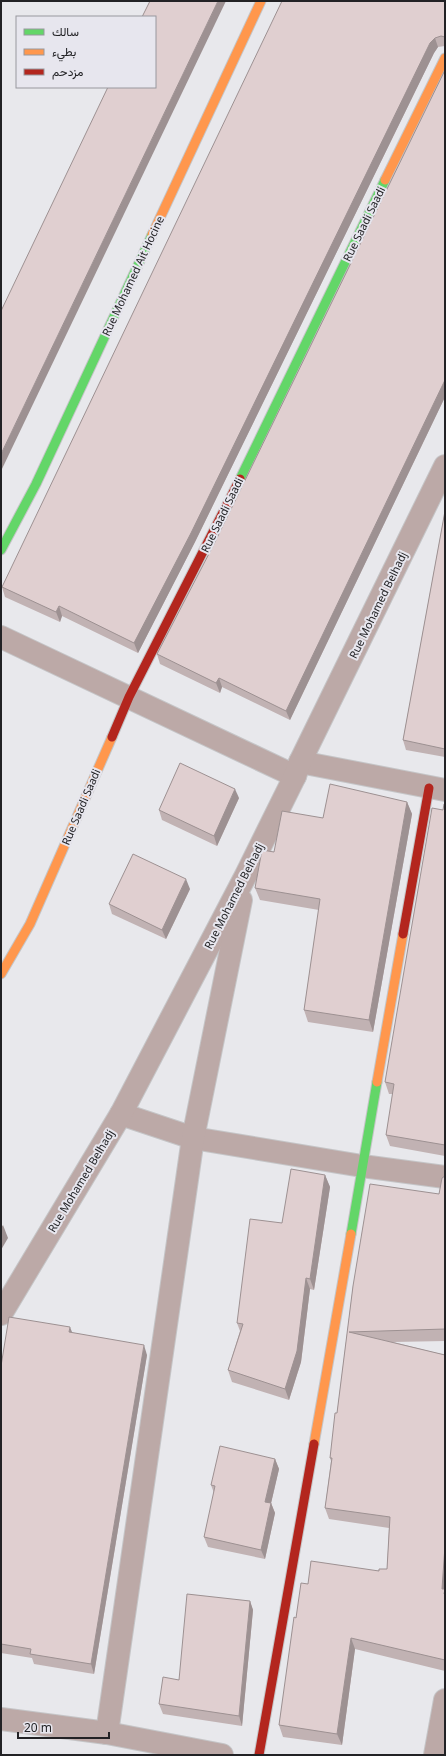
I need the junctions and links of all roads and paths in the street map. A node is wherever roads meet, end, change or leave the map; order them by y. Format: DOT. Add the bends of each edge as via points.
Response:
graph roads {
  1 [pos="261,1"];
  2 [pos="445,58"];
  3 [pos="445,466"];
  4 [pos="1,550"];
  5 [pos="1,637"];
  6 [pos="129,697"];
  7 [pos="298,769"];
  8 [pos="437,789"];
  9 [pos="246,875"];
  10 [pos="1,974"];
  11 [pos="121,1114"];
  12 [pos="193,1138"];
  13 [pos="362,1166"];
  14 [pos="445,1177"];
  15 [pos="1,1314"];
  16 [pos="445,1700"];
  17 [pos="1,1719"];
  18 [pos="107,1733"];
  19 [pos="222,1755"];
  20 [pos="259,1755"];
  21 [pos="435,1755"];
  1 -- 4 [label="street, Rue Mohamed Ait Hocine" via="36,484"];
  2 -- 6 [label="street, Rue Saadi Saadi" via="206,548"];
  3 -- 7 [label="street, Rue Mohamed Belhadj"];
  5 -- 6 [label="street"];
  6 -- 7 [label="street"];
  6 -- 10 [label="street, Rue Saadi Saadi" via="30,924"];
  7 -- 8 [label="street"];
  7 -- 9 [label="street, Rue Mohamed Belhadj"];
  8 -- 13 [label="street"];
  9 -- 11 [label="street, Rue Mohamed Belhadj"];
  9 -- 12 [label="street"];
  11 -- 12 [label="street"];
  11 -- 15 [label="street, Rue Mohamed Belhadj"];
  12 -- 13 [label="street"];
  12 -- 18 [label="street"];
  13 -- 14 [label="street"];
  13 -- 20 [label="street"];
  16 -- 21 [label="street"];
  17 -- 18 [label="street"];
  18 -- 19 [label="street"];
}
